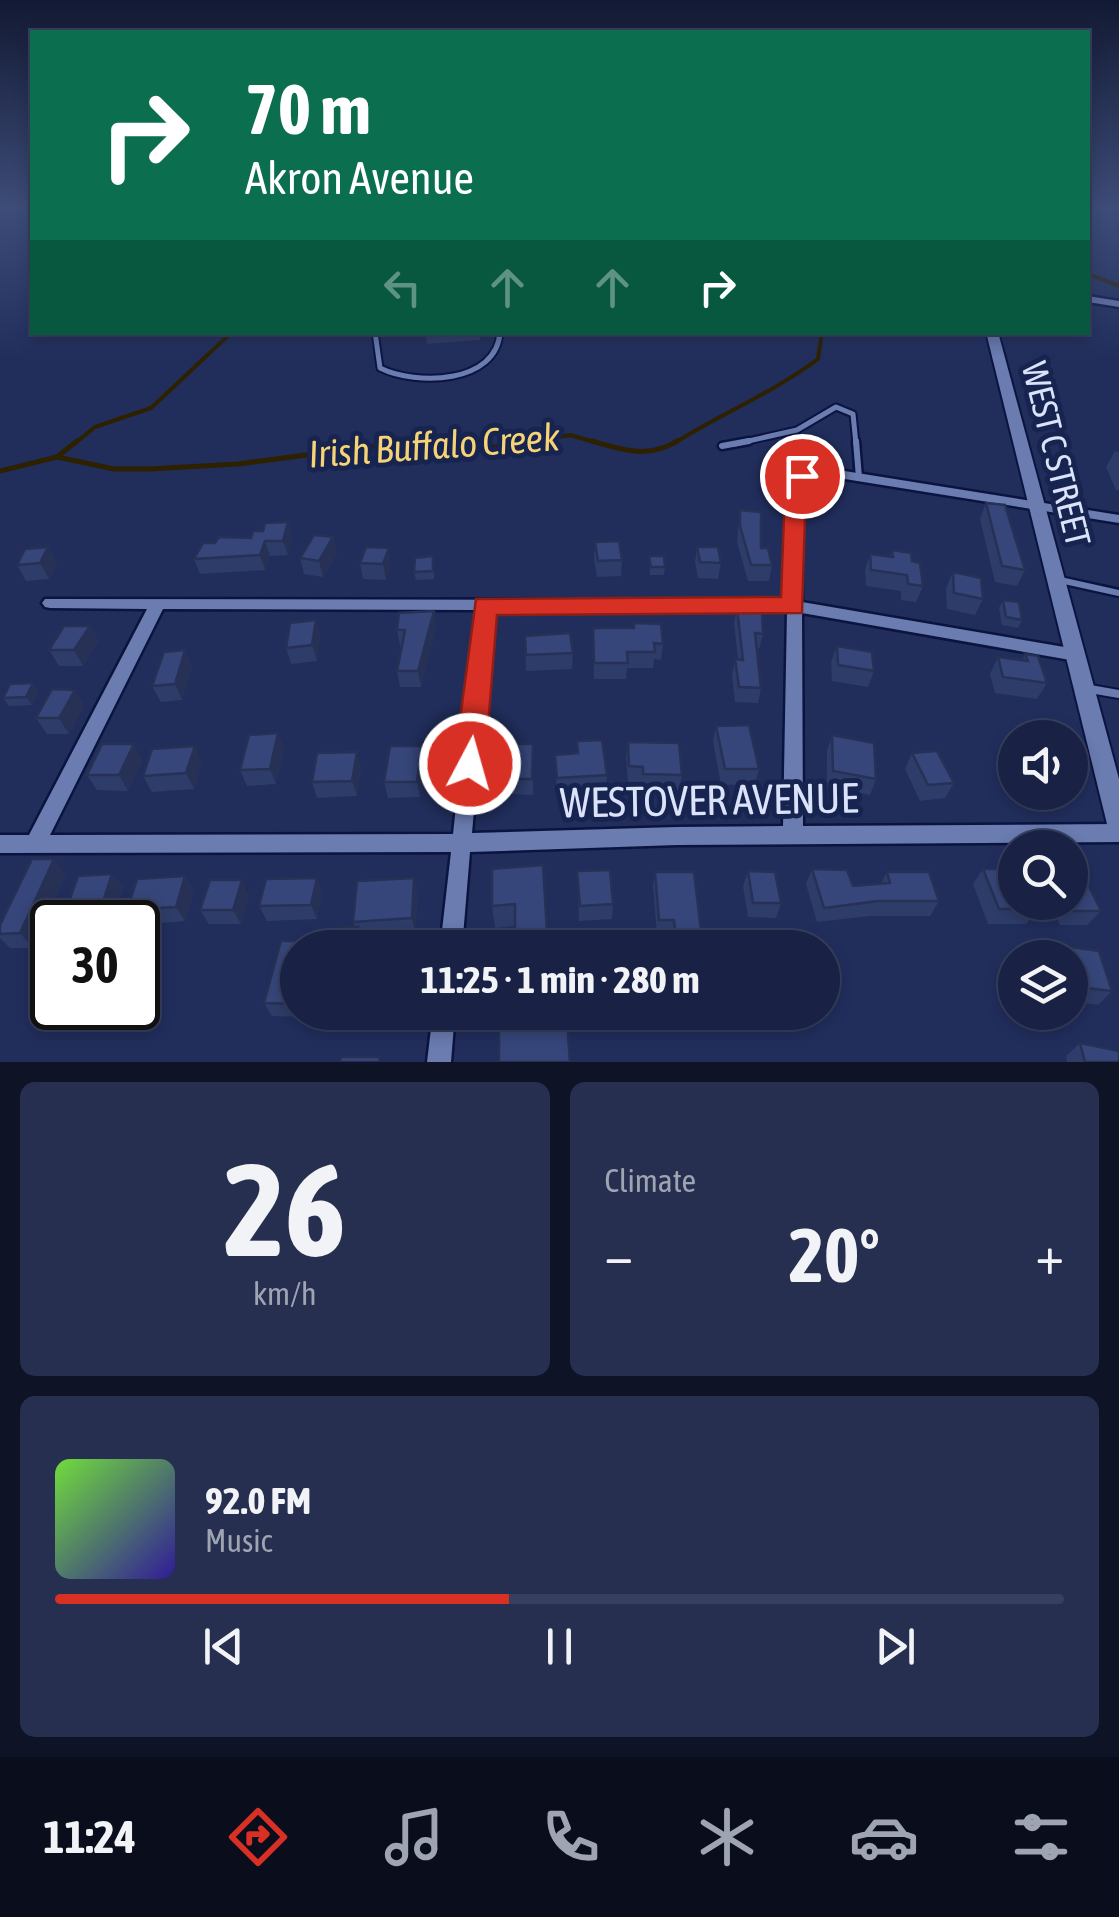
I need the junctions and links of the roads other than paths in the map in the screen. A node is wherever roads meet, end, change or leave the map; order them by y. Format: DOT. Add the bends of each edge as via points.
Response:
graph roads {
  1 [pos="1090,299"];
  2 [pos="1119,304"];
  3 [pos="376,335"];
  4 [pos="500,335"];
  5 [pos="993,335"];
  6 [pos="722,446"];
  7 [pos="859,478"];
  8 [pos="1034,506"];
  9 [pos="1119,519"];
  10 [pos="1054,578"];
  11 [pos="1119,593"];
  12 [pos="50,603"];
  13 [pos="157,605"];
  14 [pos="485,606"];
  15 [pos="793,606"];
  16 [pos="1076,655"];
  17 [pos="1084,688"];
  18 [pos="1119,694"];
  19 [pos="1119,824"];
  20 [pos="1119,833"];
  21 [pos="793,835"];
  22 [pos="462,843"];
  23 [pos="0,844"];
  24 [pos="35,844"];
  25 [pos="453,930"];
  26 [pos="442,1030"];
  27 [pos="439,1062"];
  1 -- 2 [label="street"];
  3 -- 4 [label="lane" via="380,368 422,378 493,360"];
  5 -- 8 [label="main road, WEST C STREET"];
  6 -- 7 [label="lane" via="819,423 836,407 853,414"];
  7 -- 8 [label="street"];
  7 -- 15 [label="street" via="826,472 802,476 795,488"];
  8 -- 9 [label="street"];
  8 -- 10 [label="main road, WEST C STREET"];
  10 -- 11 [label="lane"];
  10 -- 16 [label="main road, WEST C STREET"];
  12 -- 13 [label="street"];
  13 -- 14 [label="street"];
  13 -- 24 [label="street"];
  14 -- 15 [label="street"];
  14 -- 22 [label="street"];
  15 -- 16 [label="street"];
  15 -- 21 [label="street"];
  16 -- 17 [label="main road, WEST C STREET"];
  17 -- 18 [label="lane"];
  17 -- 19 [label="main road, WEST C STREET"];
  20 -- 21 [label="street, WESTOVER AVENUE"];
  21 -- 22 [label="street, WESTOVER AVENUE"];
  22 -- 24 [label="street, WESTOVER AVENUE"];
  22 -- 25 [label="street"];
  23 -- 24 [label="street, WESTOVER AVENUE"];
  26 -- 27 [label="street"];
}
